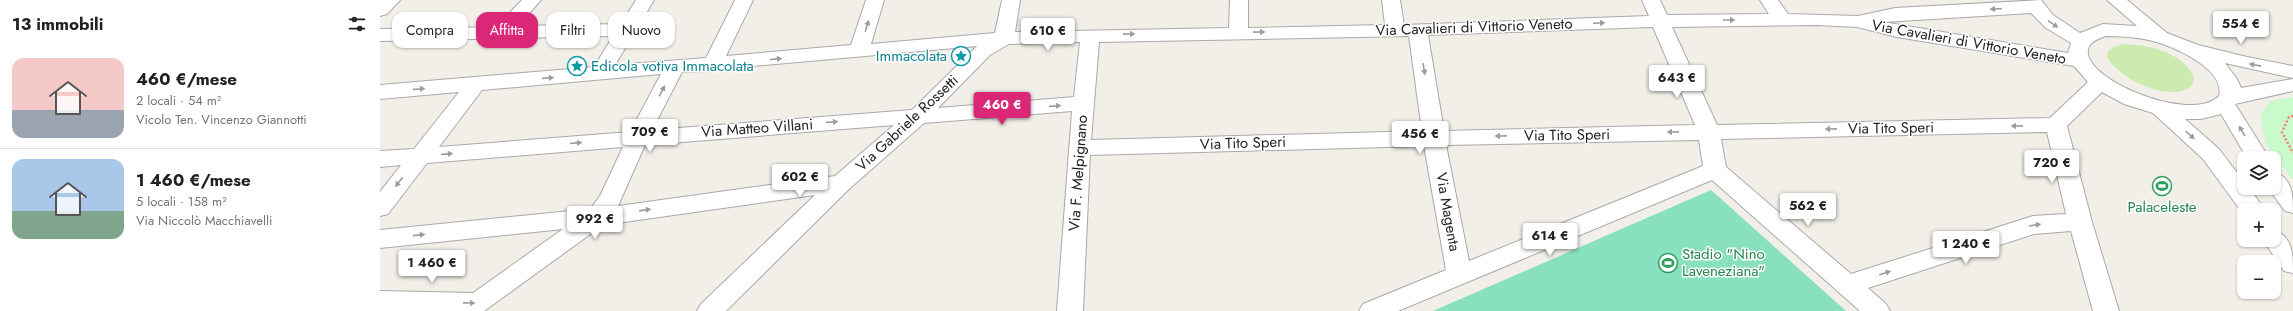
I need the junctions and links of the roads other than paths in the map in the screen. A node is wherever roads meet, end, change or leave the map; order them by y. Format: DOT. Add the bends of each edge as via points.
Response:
graph roads {
  1 [pos="391,0"];
  2 [pos="532,0"];
  3 [pos="645,0"];
  4 [pos="744,0"];
  5 [pos="875,0"];
  6 [pos="1011,0"];
  7 [pos="1239,0"];
  8 [pos="1390,0"];
  9 [pos="1651,0"];
  10 [pos="1770,0"];
  11 [pos="2116,0"];
  12 [pos="2034,4"];
  13 [pos="1890,7"];
  14 [pos="380,10"];
  15 [pos="520,12"];
  16 [pos="638,12"];
  17 [pos="1783,20"];
  18 [pos="1662,21"];
  19 [pos="1857,22"];
  20 [pos="608,30"];
  21 [pos="1395,30"];
  22 [pos="1418,30"];
  23 [pos="538,31"];
  24 [pos="476,32"];
  25 [pos="1238,32"];
  26 [pos="380,35"];
  27 [pos="1090,35"];
  28 [pos="1004,38"];
  29 [pos="2162,38"];
  30 [pos="2080,41"];
  31 [pos="2183,46"];
  32 [pos="616,48"];
  33 [pos="859,52"];
  34 [pos="2080,61"];
  35 [pos="712,65"];
  36 [pos="674,67"];
  37 [pos="2293,72"];
  38 [pos="600,74"];
  39 [pos="2100,82"];
  40 [pos="475,85"];
  41 [pos="2293,85"];
  42 [pos="380,92"];
  43 [pos="2228,101"];
  44 [pos="1083,104"];
  45 [pos="2161,109"];
  46 [pos="918,116"];
  47 [pos="2056,125"];
  48 [pos="1708,132"];
  49 [pos="638,137"];
  50 [pos="1434,138"];
  51 [pos="1079,148"];
  52 [pos="2254,151"];
  53 [pos="419,156"];
  54 [pos="380,159"];
  55 [pos="1715,170"];
  56 [pos="841,183"];
  57 [pos="2281,189"];
  58 [pos="2248,203"];
  59 [pos="2293,205"];
  60 [pos="380,208"];
  61 [pos="597,217"];
  62 [pos="2080,222"];
  63 [pos="380,239"];
  64 [pos="2281,247"];
  65 [pos="2293,264"];
  66 [pos="1459,275"];
  67 [pos="1848,285"];
  68 [pos="380,301"];
  69 [pos="426,307"];
  70 [pos="710,311"];
  71 [pos="1070,311"];
  72 [pos="1372,311"];
  73 [pos="1878,311"];
  74 [pos="2106,311"];
  1 -- 14 [label="street"];
  2 -- 15 [label="street"];
  3 -- 16 [label="street"];
  4 -- 35 [label="street"];
  33 -- 5 [label="street, one-way"];
  6 -- 28 [label="street"];
  7 -- 25 [label="street"];
  8 -- 21 [label="street"];
  9 -- 18 [label="street"];
  10 -- 17 [label="street"];
  11 -- 29 [label="street"];
  12 -- 13 [label="street, Via Cavalieri di Vittorio Veneto, one-way"];
  12 -- 30 [label="street, one-way" via="2048,21"];
  13 -- 19 [label="street, Via Cavalieri di Vittorio Veneto"];
  18 -- 17 [label="street, Via Cavalieri di Vittorio Veneto, one-way"];
  17 -- 19 [label="street, Via Cavalieri di Vittorio Veneto"];
  22 -- 18 [label="street, Via Cavalieri di Vittorio Veneto, one-way"];
  18 -- 48 [label="street"];
  19 -- 34 [label="street, Via Cavalieri di Vittorio Veneto"];
  20 -- 23 [label="street"];
  21 -- 22 [label="street, Via Cavalieri di Vittorio Veneto"];
  25 -- 21 [label="street, Via Cavalieri di Vittorio Veneto, one-way"];
  22 -- 50 [label="street, Via Magenta, one-way"];
  24 -- 26 [label="street"];
  27 -- 25 [label="street, Via Cavalieri di Vittorio Veneto, one-way"];
  27 -- 28 [label="street, Via Cavalieri di Vittorio Veneto"];
  27 -- 44 [label="street, Via F. Melpignano"];
  28 -- 33 [label="street, Via Cavalieri di Vittorio Veneto"];
  28 -- 46 [label="street, Via Gabriele Rossetti" via="983,51"];
  29 -- 30 [label="street" via="2141,32 2109,30 2089,34"];
  29 -- 31 [label="street"];
  30 -- 34 [label="street" via="2077,50"];
  37 -- 31 [label="street, one-way" via="2245,63"];
  31 -- 43 [label="street" via="2201,55 2220,71 2231,88"];
  32 -- 38 [label="street"];
  35 -- 33 [label="street, Via Cavalieri di Vittorio Veneto, one-way"];
  34 -- 39 [label="street"];
  35 -- 36 [label="street, Via Cavalieri di Vittorio Veneto"];
  36 -- 38 [label="street, Via Cavalieri di Vittorio Veneto"];
  49 -- 36 [label="street, one-way"];
  40 -- 38 [label="street, Via Cavalieri di Vittorio Veneto, one-way"];
  39 -- 45 [label="street" via="2139,102"];
  39 -- 47 [label="street"];
  42 -- 40 [label="street, Via Cavalieri di Vittorio Veneto, one-way"];
  40 -- 53 [label="street"];
  41 -- 43 [label="street"];
  43 -- 45 [label="street" via="2214,110 2199,113"];
  52 -- 43 [label="street, one-way"];
  46 -- 44 [label="street, Via Matteo Villani, one-way"];
  44 -- 51 [label="street, Via F. Melpignano"];
  45 -- 58 [label="street, one-way" via="2211,154"];
  49 -- 46 [label="street, Via Matteo Villani, one-way"];
  46 -- 56 [label="street, Via Gabriele Rossetti"];
  47 -- 48 [label="street, Via Tito Speri, one-way"];
  47 -- 62 [label="street"];
  48 -- 50 [label="street, Via Tito Speri, one-way"];
  48 -- 55 [label="street"];
  53 -- 49 [label="street, Via Matteo Villani, one-way"];
  49 -- 61 [label="street" via="610,200"];
  50 -- 51 [label="street, Via Tito Speri"];
  50 -- 66 [label="street, Via Magenta"];
  51 -- 71 [label="street, Via F. Melpignano"];
  53 -- 54 [label="street, Via Matteo Villani"];
  53 -- 60 [label="street, one-way"];
  55 -- 66 [label="street"];
  55 -- 67 [label="street"];
  61 -- 56 [label="street, one-way"];
  56 -- 70 [label="street, Via Gabriele Rossetti"];
  57 -- 59 [label="street"];
  63 -- 61 [label="street, one-way"];
  69 -- 61 [label="street, one-way" via="478,303"];
  67 -- 62 [label="street, one-way" via="2033,224"];
  62 -- 74 [label="street"];
  64 -- 65 [label="street"];
  66 -- 72 [label="street"];
  67 -- 73 [label="street"];
  68 -- 69 [label="street"];
}
